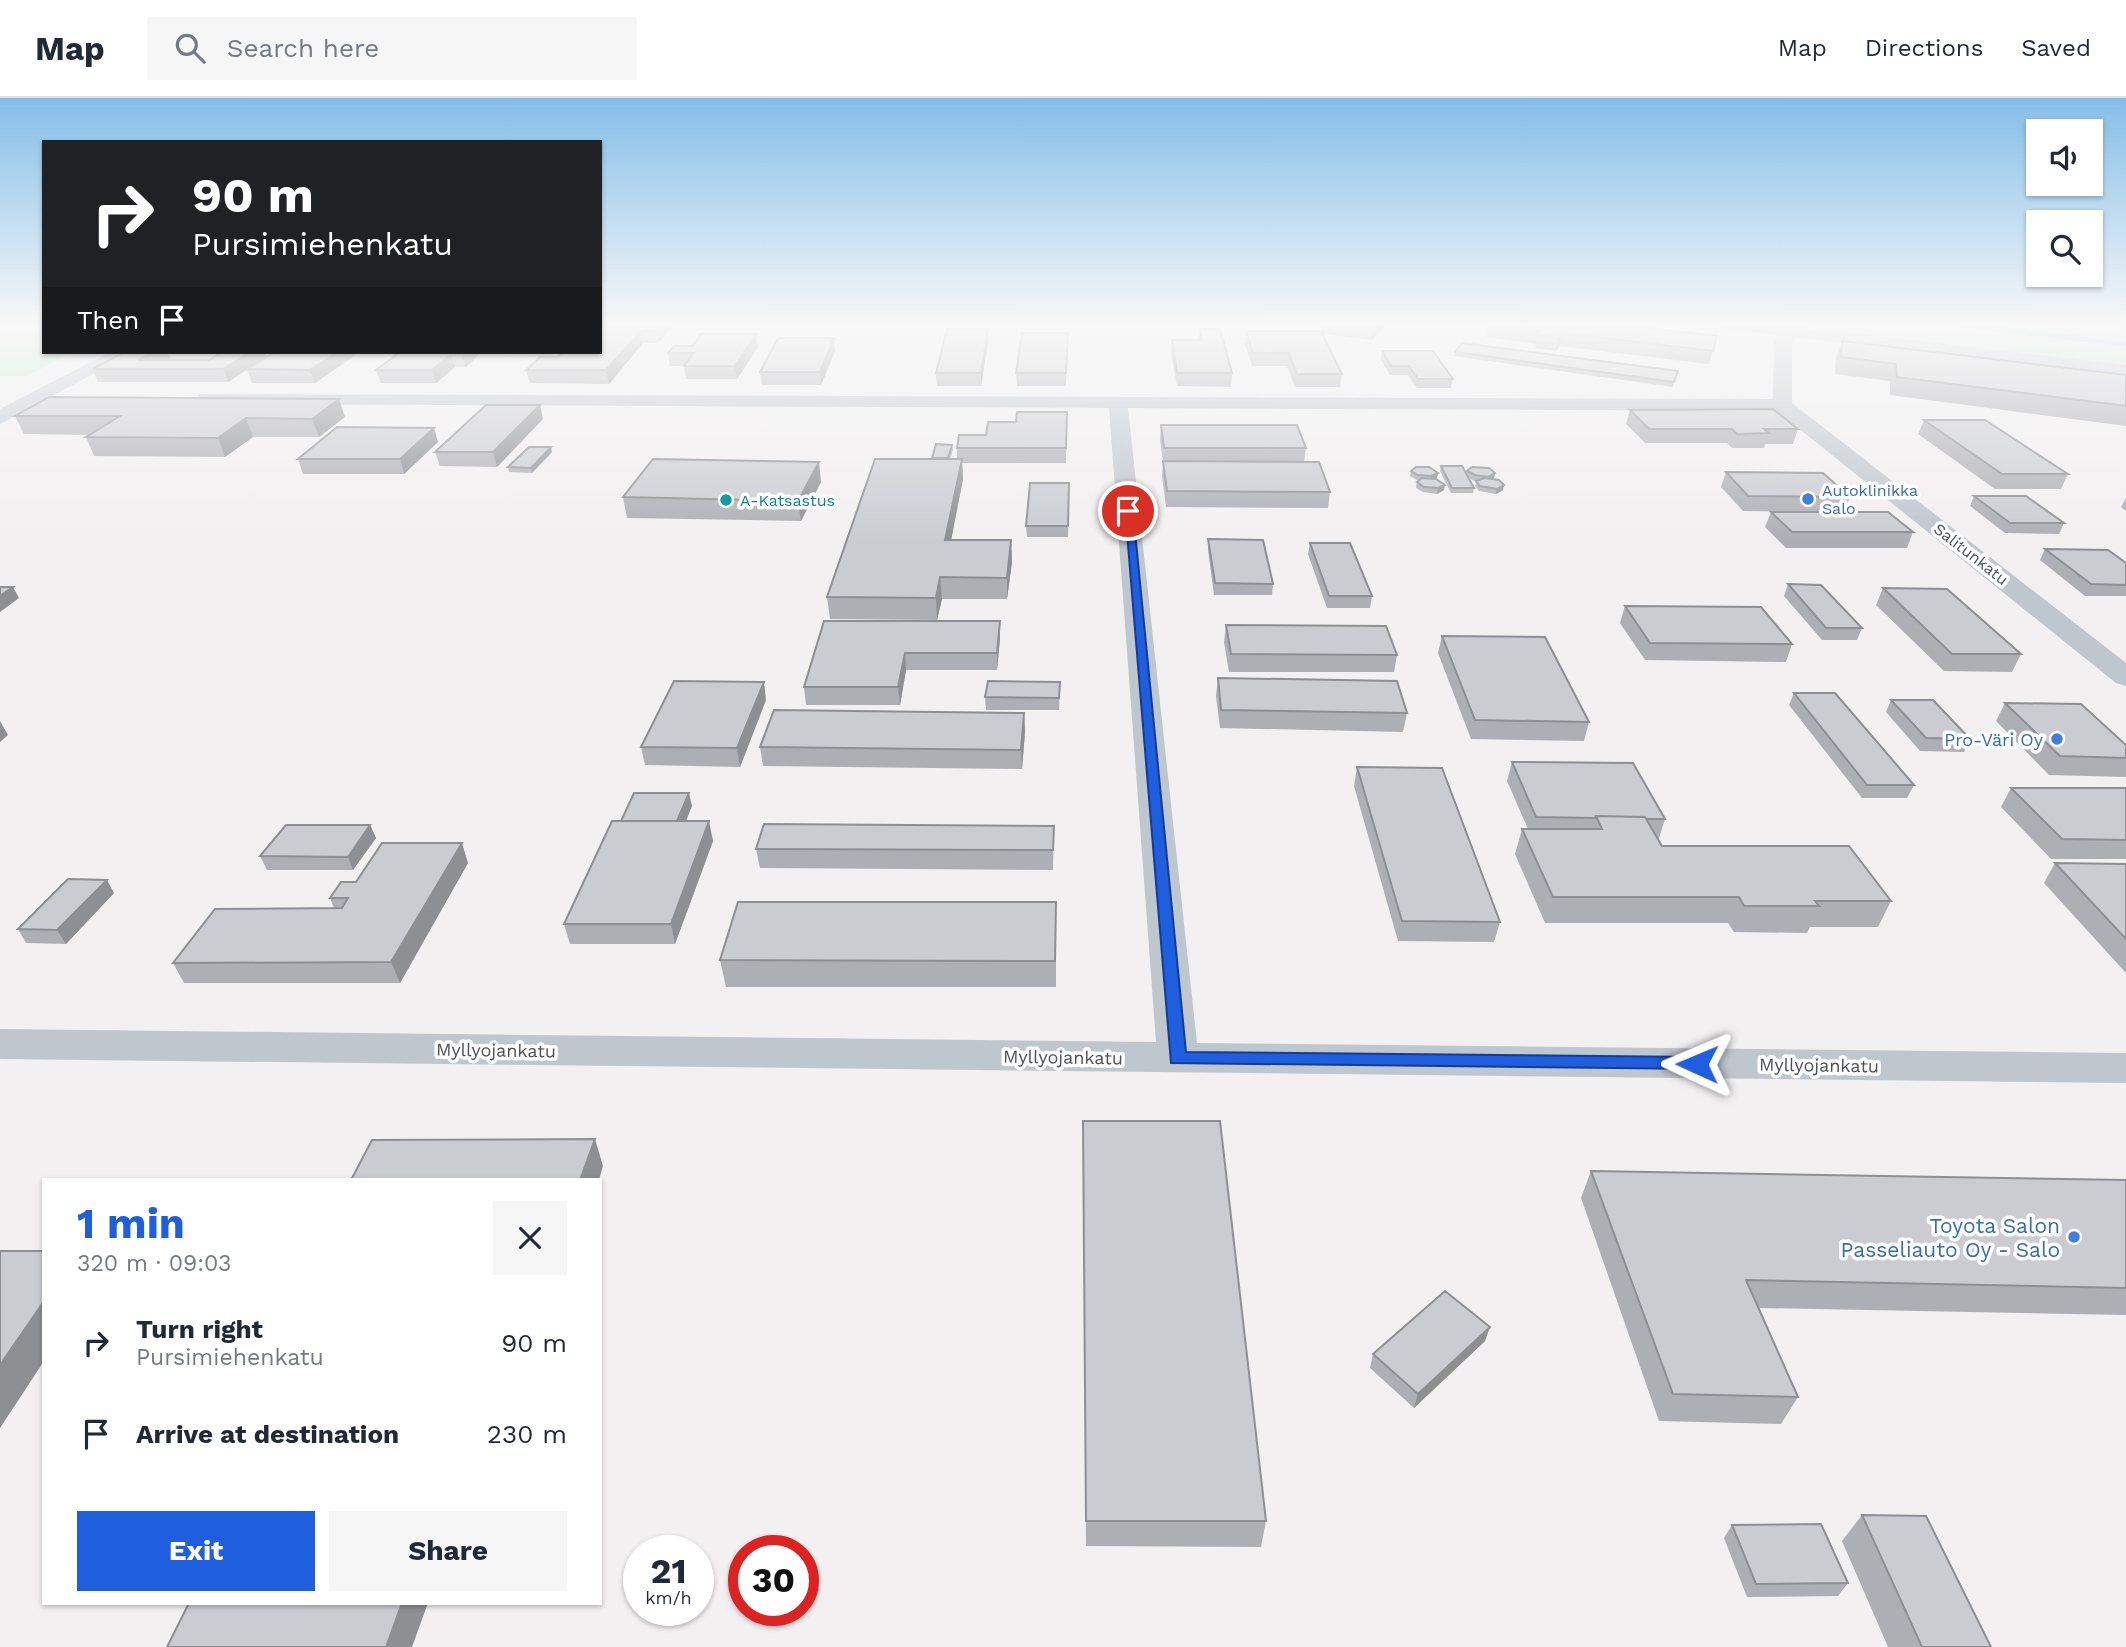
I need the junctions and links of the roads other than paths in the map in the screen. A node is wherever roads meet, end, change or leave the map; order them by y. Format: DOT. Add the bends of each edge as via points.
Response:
graph roads {
  1 [pos="41,396"];
  2 [pos="1782,396"];
  3 [pos="38,398"];
  4 [pos="79,398"];
  5 [pos="190,398"];
  6 [pos="1118,402"];
  7 [pos="1782,405"];
  8 [pos="0,418"];
  9 [pos="2126,677"];
  10 [pos="0,1044"];
  11 [pos="1178,1058"];
  12 [pos="2126,1068"];
  1 -- 3 [label="main road"];
  2 -- 7 [label="street"];
  3 -- 4 [label="street"];
  3 -- 8 [label="main road"];
  5 -- 6 [label="street"];
  6 -- 7 [label="street"];
  6 -- 11 [label="street"];
  7 -- 9 [label="street, Salitunkatu"];
  10 -- 11 [label="street, Myllyojankatu"];
  11 -- 12 [label="street, Myllyojankatu"];
}
